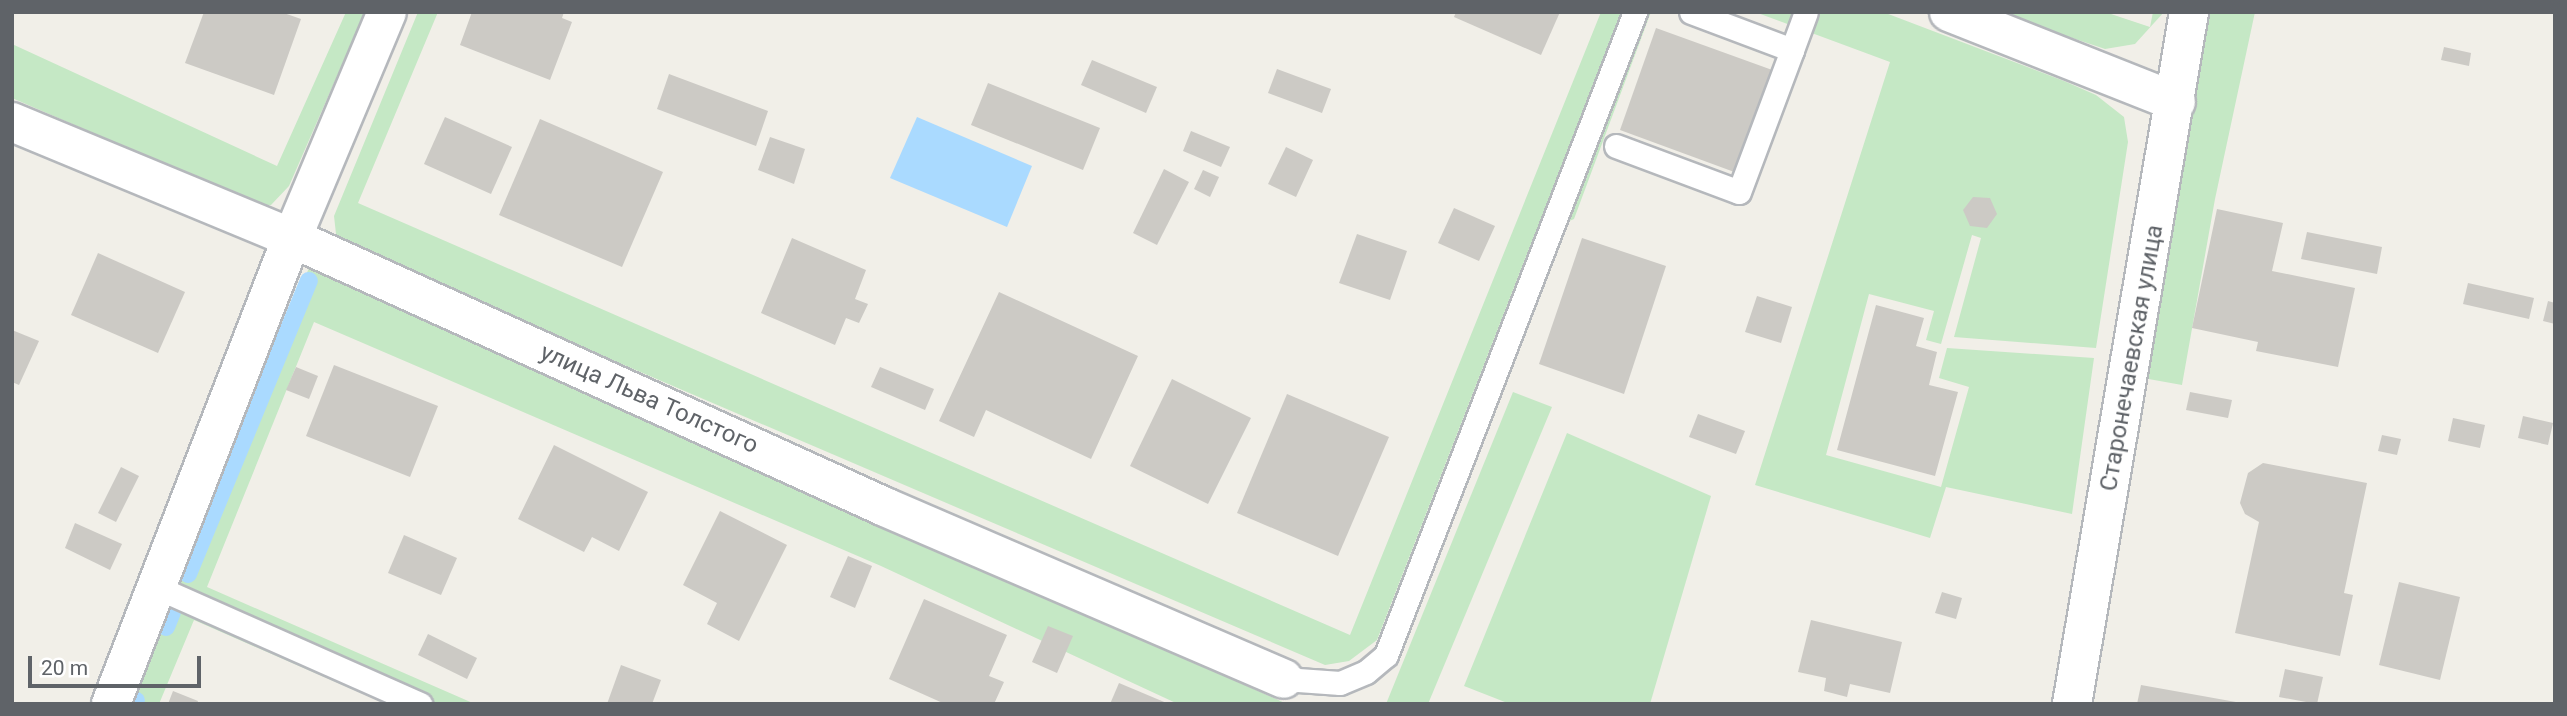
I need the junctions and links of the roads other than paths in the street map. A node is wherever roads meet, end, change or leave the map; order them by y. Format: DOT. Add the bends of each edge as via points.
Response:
graph roads {
  1 [pos="387,12"];
  2 [pos="1635,12"];
  3 [pos="1691,12"];
  4 [pos="1806,12"];
  5 [pos="1949,12"];
  6 [pos="2189,12"];
  7 [pos="1792,50"];
  8 [pos="2176,102"];
  9 [pos="12,122"];
  10 [pos="1616,146"];
  11 [pos="292,238"];
  12 [pos="156,587"];
  13 [pos="1284,679"];
  14 [pos="111,704"];
  15 [pos="420,704"];
  16 [pos="2073,704"];
  1 -- 11 [label="street"];
  2 -- 13 [label="lane" via="1386,655 1366,672 1340,683"];
  3 -- 7 [label="lane"];
  4 -- 7 [label="lane"];
  5 -- 8 [label="street"];
  6 -- 8 [label="street, Старонечаевская улица"];
  7 -- 10 [label="lane" via="1739,192"];
  8 -- 16 [label="street, Старонечаевская улица"];
  9 -- 11 [label="street, улица Льва Толстого"];
  11 -- 12 [label="street"];
  11 -- 13 [label="street, улица Льва Толстого" via="886,507"];
  12 -- 14 [label="street"];
  12 -- 15 [label="lane"];
}
